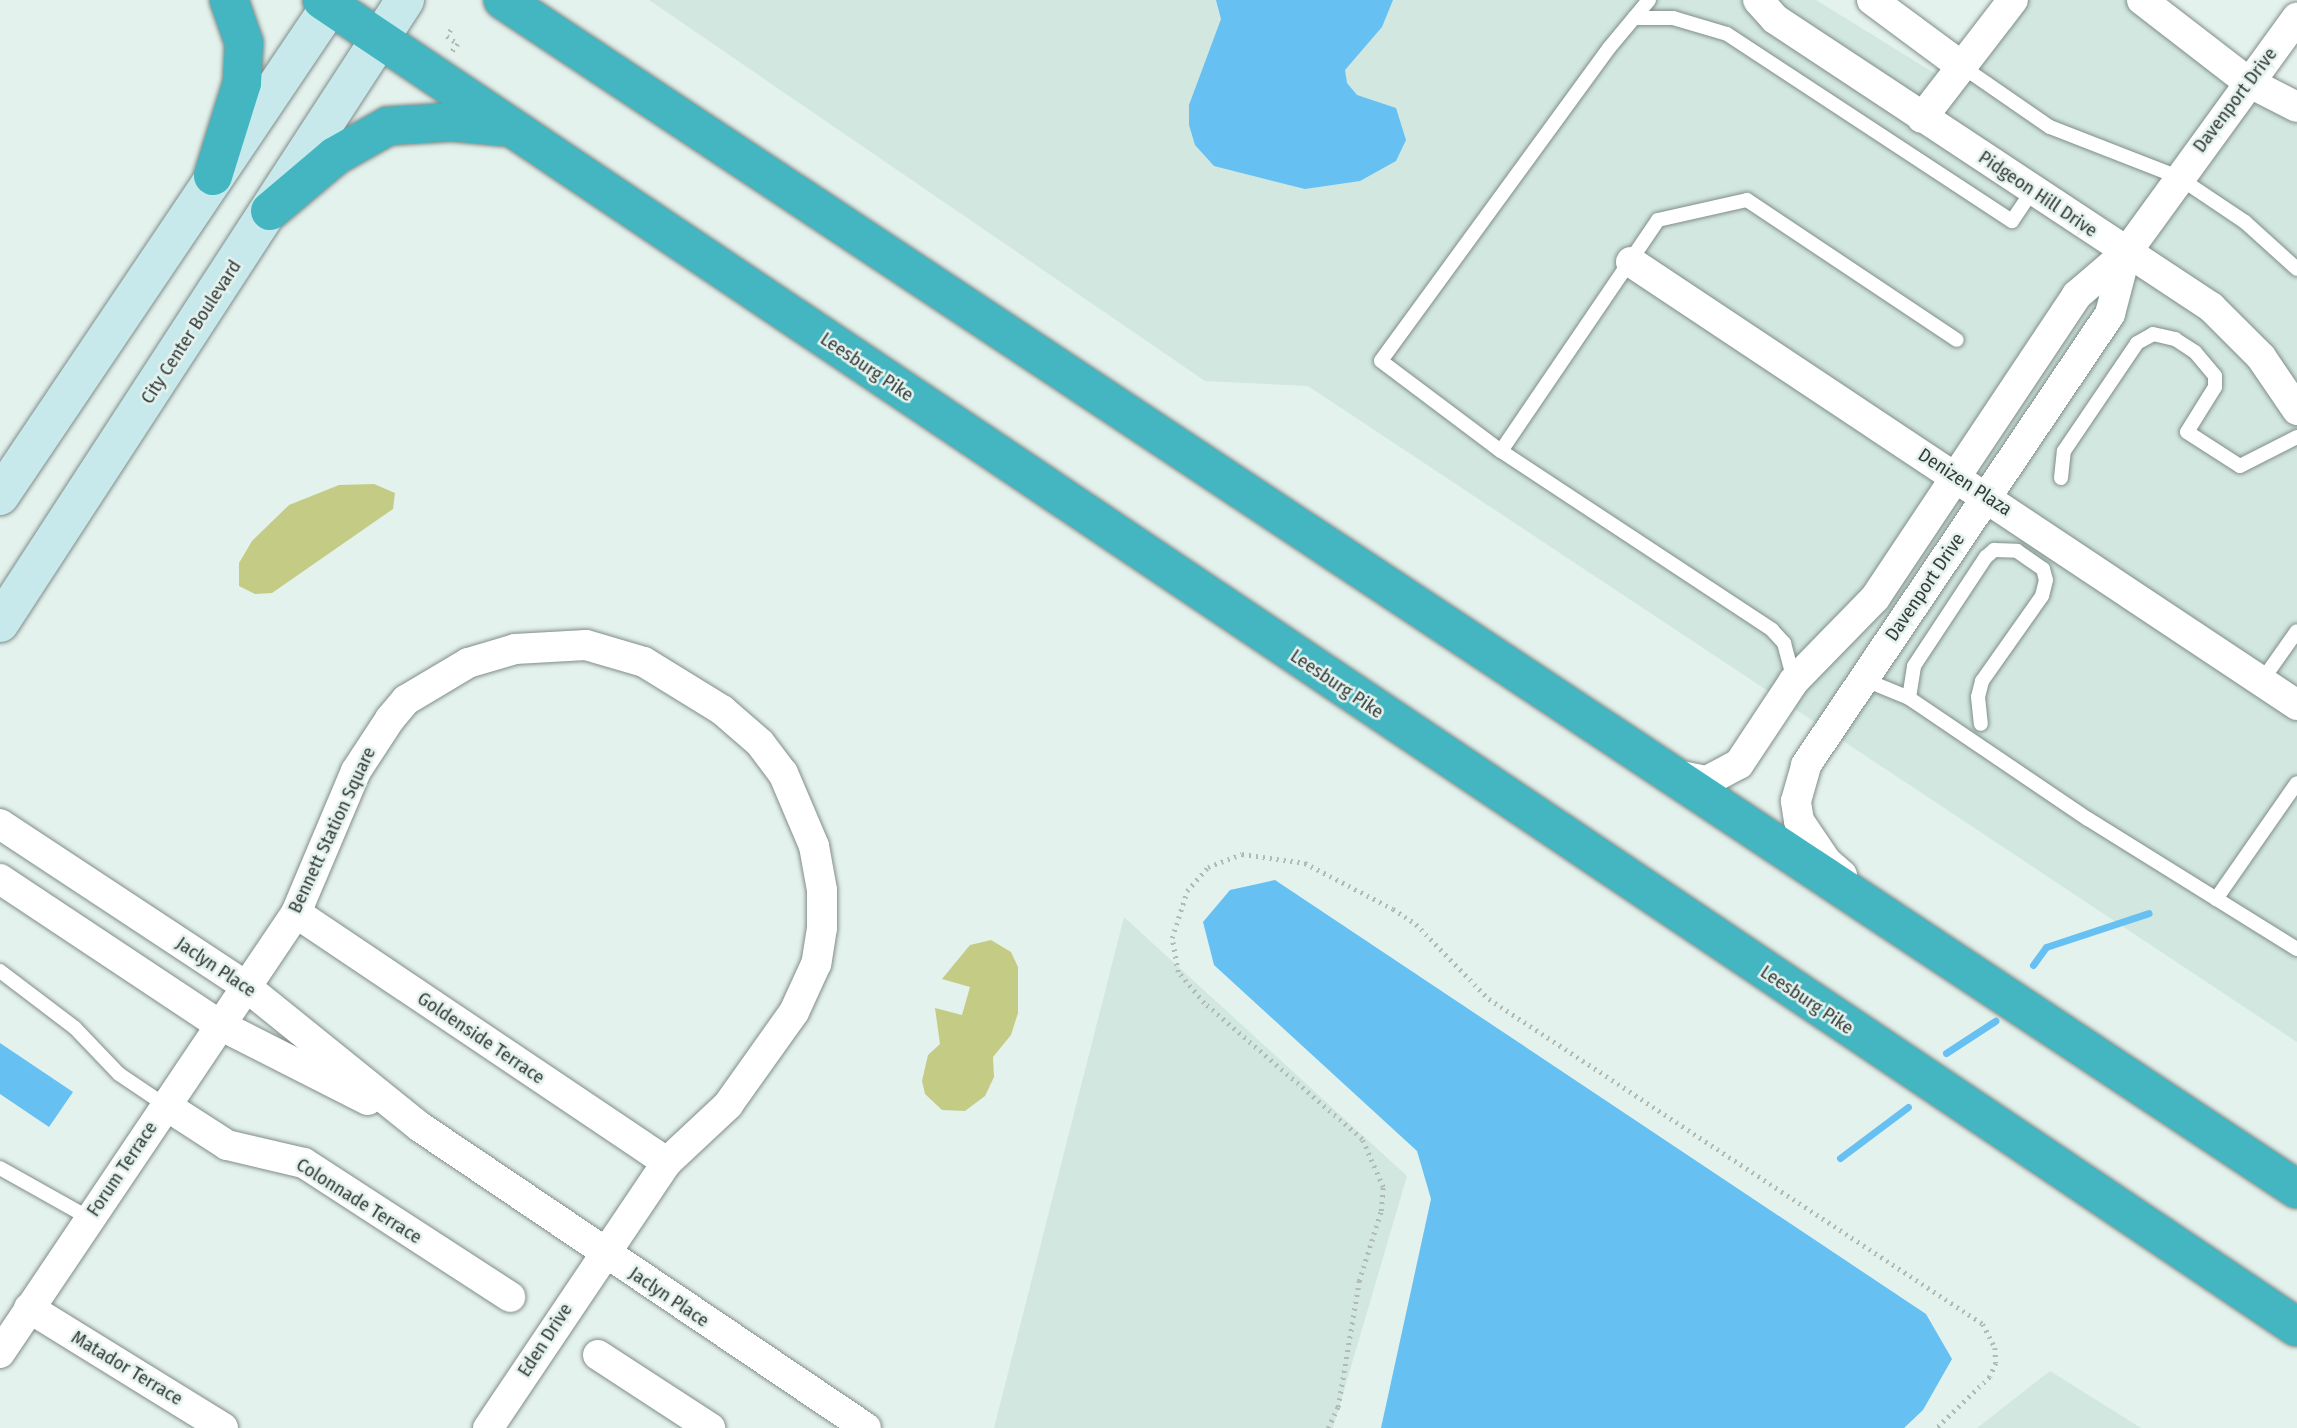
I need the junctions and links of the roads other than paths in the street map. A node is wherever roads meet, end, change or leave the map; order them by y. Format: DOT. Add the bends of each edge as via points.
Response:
graph roads {
  1 [pos="229,0"];
  2 [pos="405,0"];
  3 [pos="503,0"];
  4 [pos="532,0"];
  5 [pos="1649,0"];
  6 [pos="1758,0"];
  7 [pos="1872,0"];
  8 [pos="2012,0"];
  9 [pos="2142,0"];
  10 [pos="329,2"];
  11 [pos="1634,18"];
  12 [pos="2297,18"];
  13 [pos="379,38"];
  14 [pos="571,45"];
  15 [pos="1960,65"];
  16 [pos="2248,82"];
  17 [pos="2297,107"];
  18 [pos="1922,118"];
  19 [pos="511,128"];
  20 [pos="213,176"];
  21 [pos="2178,177"];
  22 [pos="2032,191"];
  23 [pos="270,211"];
  24 [pos="2126,253"];
  25 [pos="1631,262"];
  26 [pos="2297,269"];
  27 [pos="1957,340"];
  28 [pos="2297,410"];
  29 [pos="2297,437"];
  30 [pos="1501,451"];
  31 [pos="1956,476"];
  32 [pos="2061,478"];
  33 [pos="0,496"];
  34 [pos="1987,496"];
  35 [pos="0,623"];
  36 [pos="2297,631"];
  37 [pos="1863,679"];
  38 [pos="1794,681"];
  39 [pos="2261,682"];
  40 [pos="1909,698"];
  41 [pos="2297,705"];
  42 [pos="1981,724"];
  43 [pos="1676,775"];
  44 [pos="2297,783"];
  45 [pos="0,824"];
  46 [pos="0,878"];
  47 [pos="2216,899"];
  48 [pos="1880,910"];
  49 [pos="296,913"];
  50 [pos="2297,949"];
  51 [pos="0,971"];
  52 [pos="244,985"];
  53 [pos="218,1024"];
  54 [pos="165,1105"];
  55 [pos="420,1127"];
  56 [pos="667,1162"];
  57 [pos="0,1168"];
  58 [pos="2297,1189"];
  59 [pos="89,1218"];
  60 [pos="603,1253"];
  61 [pos="510,1297"];
  62 [pos="29,1308"];
  63 [pos="2297,1327"];
  64 [pos="0,1353"];
  65 [pos="598,1355"];
  66 [pos="223,1428"];
  67 [pos="488,1428"];
  68 [pos="710,1428"];
  69 [pos="866,1428"];
  1 -- 20 [label="highway" via="244,43 242,83"];
  2 -- 13 [label="main road, City Center Boulevard"];
  3 -- 14 [label="highway"];
  4 -- 14 [label="highway"];
  5 -- 11 [label="lane"];
  6 -- 18 [label="street, Pidgeon Hill Drive" via="1775,19"];
  7 -- 15 [label="street"];
  8 -- 15 [label="street"];
  9 -- 16 [label="street"];
  10 -- 13 [label="highway, Leesburg Pike"];
  10 -- 20 [label="main road"];
  11 -- 22 [label="lane" via="1673,18 1727,34 2012,221"];
  11 -- 30 [label="lane" via="1381,361"];
  12 -- 16 [label="street, Davenport Drive"];
  13 -- 19 [label="highway, Leesburg Pike"];
  13 -- 23 [label="main road, City Center Boulevard"];
  14 -- 43 [label="highway"];
  15 -- 18 [label="street"];
  15 -- 21 [label="lane" via="2050,127"];
  16 -- 17 [label="street"];
  16 -- 21 [label="street, Davenport Drive"];
  18 -- 22 [label="street, Pidgeon Hill Drive"];
  19 -- 23 [label="highway" via="452,122 388,126 335,156"];
  19 -- 63 [label="highway, Leesburg Pike"];
  20 -- 33 [label="main road"];
  21 -- 24 [label="street, Davenport Drive"];
  21 -- 26 [label="lane" via="2245,222"];
  22 -- 24 [label="street, Pidgeon Hill Drive"];
  23 -- 35 [label="main road, City Center Boulevard"];
  24 -- 28 [label="street, Pidgeon Hill Drive" via="2211,307 2261,358"];
  24 -- 31 [label="street, Davenport Drive" via="2077,295"];
  24 -- 34 [label="street, Davenport Drive" via="2110,314"];
  25 -- 27 [label="lane" via="1658,220 1747,200"];
  25 -- 30 [label="lane"];
  25 -- 31 [label="street, Denizen Plaza"];
  29 -- 32 [label="lane" via="2240,466 2187,432 2215,387 2208,366 2175,339 2152,334 2137,343 2064,451"];
  30 -- 38 [label="lane" via="1772,630 1784,643"];
  31 -- 34 [label="street, Denizen Plaza"];
  31 -- 38 [label="street, Davenport Drive" via="1875,598"];
  34 -- 37 [label="street, Davenport Drive"];
  34 -- 39 [label="street, Denizen Plaza"];
  36 -- 39 [label="lane"];
  37 -- 40 [label="lane"];
  37 -- 48 [label="street, Davenport Drive" via="1806,765 1796,801 1799,821 1826,861"];
  38 -- 43 [label="street, Davenport Drive" via="1739,764 1707,781"];
  39 -- 41 [label="street, Denizen Plaza"];
  40 -- 42 [label="lane" via="1914,666 1986,557 1994,550 2017,551 2043,569 2046,580 2042,596 1982,681 1978,697"];
  40 -- 47 [label="lane"];
  43 -- 48 [label="highway"];
  44 -- 47 [label="lane"];
  45 -- 52 [label="street, Jaclyn Place"];
  46 -- 53 [label="street, Jaclyn Place"];
  47 -- 50 [label="lane"];
  48 -- 58 [label="highway"];
  49 -- 52 [label="street, Bennett Station Square"];
  49 -- 56 [label="street, Goldenside Terrace"];
  49 -- 56 [label="street, Bennett Station Square" via="367,751 406,700 438,679 489,656 560,643 614,651 686,685 733,718 781,770 814,846 822,890 821,928 816,964 794,1012 728,1105"];
  51 -- 54 [label="lane" via="75,1027 119,1074"];
  52 -- 53 [label="street, Forum Terrace"];
  52 -- 55 [label="street, Jaclyn Place"];
  53 -- 54 [label="street, Forum Terrace"];
  53 -- 55 [label="street, Jaclyn Place"];
  54 -- 59 [label="street, Forum Terrace"];
  54 -- 61 [label="street, Colonnade Terrace" via="227,1145 304,1163"];
  55 -- 60 [label="street, Jaclyn Place"];
  56 -- 60 [label="street, Bennett Station Square"];
  57 -- 59 [label="lane"];
  59 -- 62 [label="street, Forum Terrace"];
  60 -- 67 [label="street, Eden Drive"];
  60 -- 69 [label="street, Jaclyn Place"];
  62 -- 64 [label="street, Forum Terrace"];
  62 -- 66 [label="street, Matador Terrace"];
  65 -- 68 [label="street"];
}
